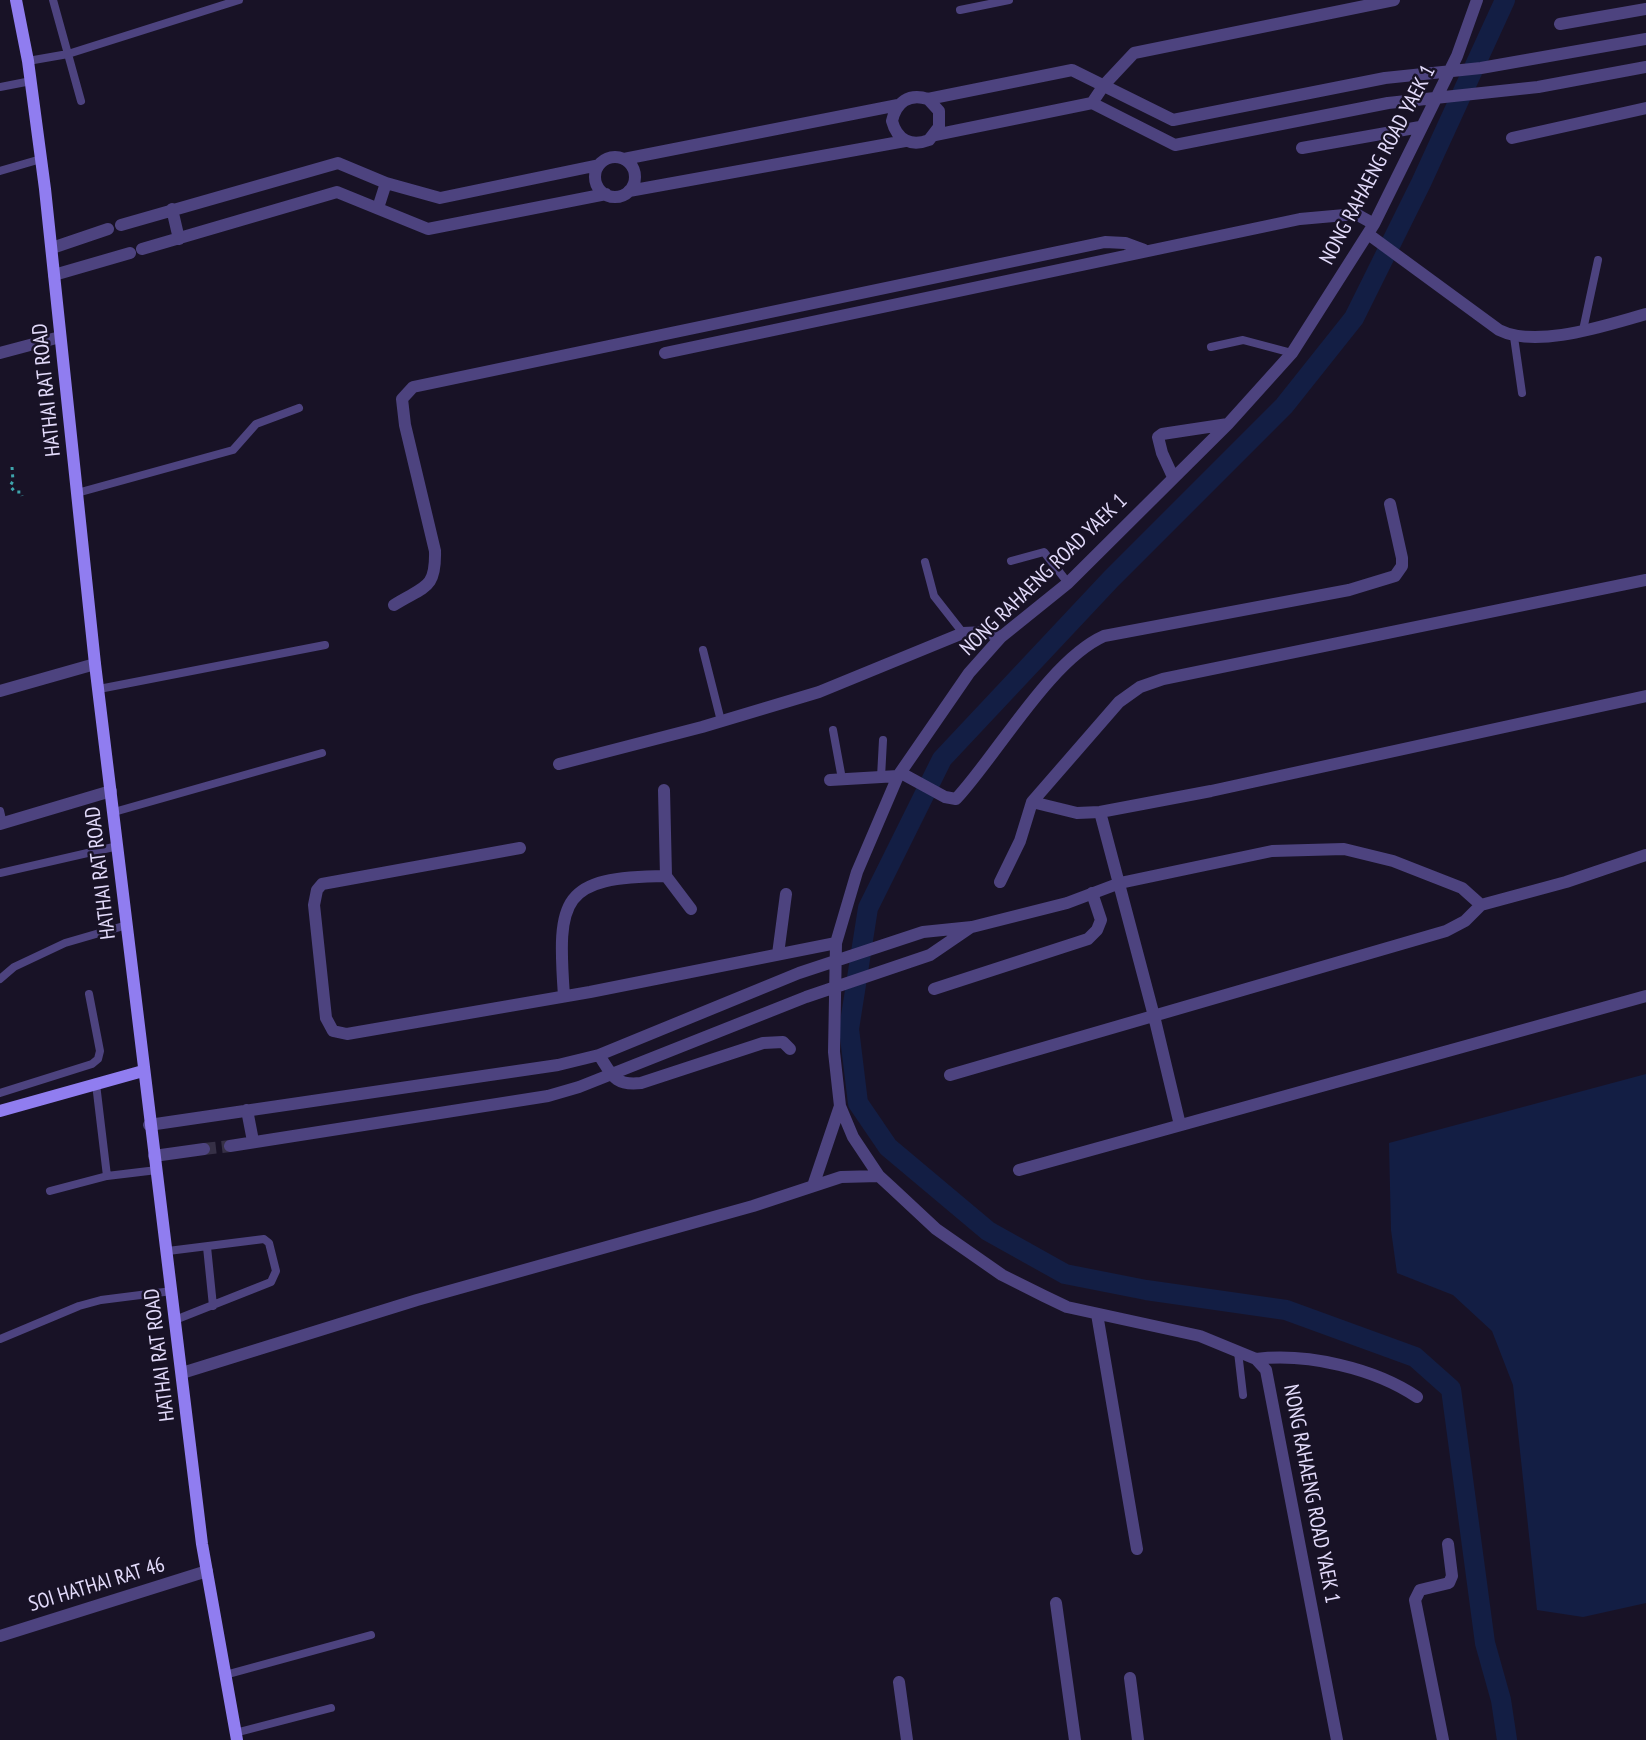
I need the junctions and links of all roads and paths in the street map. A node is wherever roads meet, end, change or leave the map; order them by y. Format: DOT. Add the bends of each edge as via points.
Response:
graph roads {
  1 [pos="16,0"];
  2 [pos="52,0"];
  3 [pos="239,0"];
  4 [pos="1009,0"];
  5 [pos="1394,0"];
  6 [pos="1477,0"];
  7 [pos="1646,9"];
  8 [pos="960,10"];
  9 [pos="1560,24"];
  10 [pos="1646,39"];
  11 [pos="68,54"];
  12 [pos="28,61"];
  13 [pos="1646,67"];
  14 [pos="31,81"];
  15 [pos="1104,85"];
  16 [pos="0,87"];
  17 [pos="928,99"];
  18 [pos="81,101"];
  19 [pos="1092,103"];
  20 [pos="898,105"];
  21 [pos="1646,108"];
  22 [pos="1420,127"];
  23 [pos="935,135"];
  24 [pos="1512,138"];
  25 [pos="905,141"];
  26 [pos="1302,148"];
  27 [pos="40,159"];
  28 [pos="624,159"];
  29 [pos="599,165"];
  30 [pos="0,171"];
  31 [pos="386,183"];
  32 [pos="629,191"];
  33 [pos="606,194"];
  34 [pos="378,208"];
  35 [pos="172,209"];
  36 [pos="121,225"];
  37 [pos="108,229"];
  38 [pos="1371,229"];
  39 [pos="179,239"];
  40 [pos="52,248"];
  41 [pos="142,249"];
  42 [pos="1144,250"];
  43 [pos="129,253"];
  44 [pos="1598,260"];
  45 [pos="54,274"];
  46 [pos="1646,315"];
  47 [pos="1583,330"];
  48 [pos="60,337"];
  49 [pos="1514,338"];
  50 [pos="1211,347"];
  51 [pos="0,353"];
  52 [pos="665,353"];
  53 [pos="1292,353"];
  54 [pos="1522,393"];
  55 [pos="299,408"];
  56 [pos="1228,424"];
  57 [pos="12,467"];
  58 [pos="1173,477"];
  59 [pos="77,493"];
  60 [pos="22,496"];
  61 [pos="1390,504"];
  62 [pos="1011,561"];
  63 [pos="925,562"];
  64 [pos="1646,580"];
  65 [pos="1068,583"];
  66 [pos="394,605"];
  67 [pos="963,633"];
  68 [pos="1001,637"];
  69 [pos="325,645"];
  70 [pos="703,650"];
  71 [pos="95,664"];
  72 [pos="99,689"];
  73 [pos="0,691"];
  74 [pos="1646,696"];
  75 [pos="721,721"];
  76 [pos="833,730"];
  77 [pos="883,740"];
  78 [pos="322,753"];
  79 [pos="559,764"];
  80 [pos="900,775"];
  81 [pos="881,777"];
  82 [pos="836,779"];
  83 [pos="664,790"];
  84 [pos="111,791"];
  85 [pos="1032,802"];
  86 [pos="0,811"];
  87 [pos="114,812"];
  88 [pos="1100,812"];
  89 [pos="1,824"];
  90 [pos="118,846"];
  91 [pos="520,848"];
  92 [pos="1646,855"];
  93 [pos="0,873"];
  94 [pos="666,876"];
  95 [pos="1000,882"];
  96 [pos="1120,883"];
  97 [pos="1092,893"];
  98 [pos="786,894"];
  99 [pos="1481,905"];
  100 [pos="691,909"];
  101 [pos="127,925"];
  102 [pos="972,927"];
  103 [pos="837,943"];
  104 [pos="778,954"];
  105 [pos="0,979"];
  106 [pos="934,989"];
  107 [pos="89,994"];
  108 [pos="564,996"];
  109 [pos="1646,996"];
  110 [pos="1154,1016"];
  111 [pos="790,1049"];
  112 [pos="599,1055"];
  113 [pos="143,1071"];
  114 [pos="950,1075"];
  115 [pos="613,1076"];
  116 [pos="96,1084"];
  117 [pos="0,1093"];
  118 [pos="840,1106"];
  119 [pos="247,1110"];
  120 [pos="0,1112"];
  121 [pos="149,1125"];
  122 [pos="1180,1125"];
  123 [pos="253,1141"];
  124 [pos="230,1146"];
  125 [pos="204,1149"];
  126 [pos="154,1156"];
  127 [pos="157,1170"];
  128 [pos="1019,1170"];
  129 [pos="107,1176"];
  130 [pos="879,1176"];
  131 [pos="813,1186"];
  132 [pos="50,1191"];
  133 [pos="207,1247"];
  134 [pos="168,1251"];
  135 [pos="172,1291"];
  136 [pos="213,1306"];
  137 [pos="1097,1314"];
  138 [pos="175,1320"];
  139 [pos="0,1339"];
  140 [pos="1238,1352"];
  141 [pos="1256,1359"];
  142 [pos="182,1373"];
  143 [pos="1243,1395"];
  144 [pos="1417,1397"];
  145 [pos="1448,1544"];
  146 [pos="1137,1548"];
  147 [pos="207,1571"];
  148 [pos="1056,1603"];
  149 [pos="371,1635"];
  150 [pos="0,1636"];
  151 [pos="225,1675"];
  152 [pos="1130,1678"];
  153 [pos="899,1682"];
  154 [pos="331,1708"];
  155 [pos="236,1736"];
  156 [pos="907,1740"];
  157 [pos="1075,1740"];
  158 [pos="1138,1740"];
  159 [pos="1337,1740"];
  160 [pos="1443,1740"];
  1 -- 12 [label="main road, HATHAI RAT ROAD"];
  2 -- 11 [label="lane"];
  3 -- 11 [label="lane"];
  4 -- 8 [label="lane"];
  5 -- 15 [label="street" via="1134,52"];
  6 -- 22 [label="street, NONG RAHAENG ROAD YAEK 1" via="1457,56"];
  7 -- 9 [label="street"];
  10 -- 15 [label="street" via="1481,68 1385,78 1173,120"];
  11 -- 12 [label="lane"];
  11 -- 18 [label="lane"];
  12 -- 14 [label="main road, HATHAI RAT ROAD"];
  13 -- 19 [label="street" via="1538,87 1388,103 1175,145"];
  14 -- 16 [label="lane"];
  14 -- 27 [label="main road, HATHAI RAT ROAD"];
  15 -- 17 [label="street" via="1072,70"];
  15 -- 19 [label="street"];
  17 -- 20 [label="street" via="911,97"];
  17 -- 23 [label="street" via="940,119"];
  19 -- 23 [label="street"];
  20 -- 25 [label="street" via="892,121 898,136"];
  20 -- 28 [label="street"];
  21 -- 24 [label="street"];
  22 -- 26 [label="street"];
  22 -- 38 [label="street, NONG RAHAENG ROAD YAEK 1"];
  23 -- 25 [label="street" via="921,143"];
  25 -- 32 [label="street"];
  27 -- 30 [label="lane"];
  27 -- 40 [label="main road, HATHAI RAT ROAD"];
  28 -- 29 [label="street" via="608,158"];
  28 -- 32 [label="street" via="635,174"];
  29 -- 31 [label="street" via="440,198"];
  29 -- 33 [label="street" via="596,181"];
  31 -- 34 [label="street"];
  31 -- 35 [label="street" via="338,163"];
  32 -- 33 [label="street" via="618,196"];
  33 -- 34 [label="street" via="428,229"];
  34 -- 39 [label="street" via="337,192"];
  35 -- 36 [label="street"];
  35 -- 39 [label="street"];
  37 -- 40 [label="street"];
  38 -- 42 [label="street" via="1356,214 1341,214"];
  38 -- 49 [label="street" via="1414,268"];
  38 -- 53 [label="street, NONG RAHAENG ROAD YAEK 1"];
  39 -- 41 [label="street"];
  40 -- 45 [label="main road, HATHAI RAT ROAD"];
  42 -- 52 [label="street"];
  42 -- 66 [label="street" via="1125,243 1105,242 413,387 402,399 405,425 435,551 436,571 432,581"];
  43 -- 45 [label="street"];
  44 -- 47 [label="lane"];
  45 -- 48 [label="main road, HATHAI RAT ROAD"];
  46 -- 47 [label="street"];
  47 -- 49 [label="street"];
  48 -- 51 [label="street"];
  48 -- 59 [label="main road, HATHAI RAT ROAD"];
  49 -- 54 [label="lane"];
  50 -- 53 [label="lane" via="1243,340"];
  53 -- 56 [label="street, NONG RAHAENG ROAD YAEK 1"];
  55 -- 59 [label="lane" via="256,424 233,450"];
  56 -- 58 [label="street, NONG RAHAENG ROAD YAEK 1"];
  56 -- 58 [label="street" via="1158,437"];
  57 -- 60 [label="path" via="10,486"];
  58 -- 65 [label="street, NONG RAHAENG ROAD YAEK 1"];
  59 -- 71 [label="main road, HATHAI RAT ROAD"];
  61 -- 80 [label="street" via="1402,558 1395,576 1349,590 1096,640 1029,706 959,796 953,800"];
  62 -- 65 [label="lane" via="1044,552"];
  63 -- 67 [label="lane" via="934,596"];
  64 -- 85 [label="street" via="1163,679 1140,687 1119,702"];
  65 -- 68 [label="street, NONG RAHAENG ROAD YAEK 1"];
  67 -- 68 [label="street" via="986,632"];
  67 -- 75 [label="street" via="819,692"];
  68 -- 80 [label="street, NONG RAHAENG ROAD YAEK 1" via="969,673"];
  69 -- 72 [label="lane"];
  70 -- 75 [label="lane"];
  71 -- 72 [label="main road, HATHAI RAT ROAD"];
  71 -- 73 [label="street"];
  72 -- 84 [label="main road, HATHAI RAT ROAD"];
  74 -- 88 [label="street"];
  75 -- 79 [label="street"];
  76 -- 82 [label="lane"];
  77 -- 81 [label="lane"];
  78 -- 87 [label="lane"];
  80 -- 81 [label="street"];
  80 -- 103 [label="street, NONG RAHAENG ROAD YAEK 1" via="857,872"];
  81 -- 82 [label="street"];
  83 -- 94 [label="street"];
  84 -- 87 [label="main road, HATHAI RAT ROAD"];
  84 -- 89 [label="street"];
  85 -- 88 [label="street" via="1077,813"];
  85 -- 95 [label="street" via="1020,841"];
  86 -- 89 [label="lane"];
  87 -- 90 [label="main road, HATHAI RAT ROAD"];
  88 -- 96 [label="street"];
  90 -- 93 [label="lane"];
  90 -- 101 [label="main road, HATHAI RAT ROAD"];
  91 -- 108 [label="street" via="322,884 314,905 326,1018 333,1031 347,1034"];
  92 -- 99 [label="street"];
  94 -- 100 [label="street"];
  94 -- 108 [label="street" via="622,877 593,884 574,897 565,910 562,927"];
  96 -- 97 [label="street"];
  96 -- 99 [label="street" via="1272,850 1344,849 1392,861 1462,888"];
  96 -- 110 [label="street"];
  97 -- 102 [label="street"];
  97 -- 106 [label="street" via="1101,920 1088,939"];
  98 -- 104 [label="street"];
  99 -- 110 [label="street" via="1465,921 1446,931"];
  101 -- 105 [label="lane" via="65,943 14,967"];
  101 -- 113 [label="main road, HATHAI RAT ROAD"];
  102 -- 112 [label="street" via="923,932 800,973"];
  102 -- 115 [label="street" via="930,955 806,997"];
  103 -- 104 [label="street"];
  103 -- 118 [label="street, NONG RAHAENG ROAD YAEK 1" via="834,1052"];
  104 -- 108 [label="street"];
  107 -- 117 [label="lane" via="100,1051 98,1059"];
  109 -- 122 [label="street"];
  110 -- 114 [label="street"];
  110 -- 122 [label="street"];
  111 -- 115 [label="street" via="783,1042 763,1043 641,1083 627,1084"];
  112 -- 115 [label="street"];
  112 -- 119 [label="street" via="558,1065"];
  113 -- 116 [label="main road"];
  113 -- 121 [label="main road, HATHAI RAT ROAD"];
  115 -- 123 [label="street" via="548,1096"];
  116 -- 120 [label="main road"];
  116 -- 129 [label="lane"];
  118 -- 130 [label="street, NONG RAHAENG ROAD YAEK 1" via="853,1137"];
  118 -- 131 [label="street"];
  119 -- 121 [label="street"];
  119 -- 123 [label="street"];
  121 -- 126 [label="main road, HATHAI RAT ROAD"];
  122 -- 128 [label="street"];
  123 -- 124 [label="street"];
  125 -- 126 [label="street"];
  126 -- 127 [label="main road, HATHAI RAT ROAD"];
  127 -- 129 [label="lane"];
  127 -- 134 [label="main road, HATHAI RAT ROAD"];
  129 -- 132 [label="lane"];
  130 -- 131 [label="street" via="841,1177"];
  130 -- 137 [label="street, NONG RAHAENG ROAD YAEK 1" via="936,1229 1002,1275 1067,1307"];
  131 -- 142 [label="street" via="417,1300"];
  133 -- 134 [label="lane"];
  133 -- 136 [label="lane"];
  133 -- 136 [label="lane" via="264,1239 269,1242 276,1271 271,1282"];
  134 -- 135 [label="main road, HATHAI RAT ROAD"];
  135 -- 138 [label="main road, HATHAI RAT ROAD"];
  135 -- 139 [label="lane" via="79,1306"];
  136 -- 138 [label="lane"];
  137 -- 140 [label="street, NONG RAHAENG ROAD YAEK 1" via="1200,1336"];
  137 -- 146 [label="street"];
  138 -- 142 [label="main road, HATHAI RAT ROAD"];
  140 -- 141 [label="street, NONG RAHAENG ROAD YAEK 1"];
  140 -- 143 [label="lane"];
  141 -- 144 [label="street" via="1304,1358 1395,1382"];
  141 -- 159 [label="street, NONG RAHAENG ROAD YAEK 1" via="1266,1370 1269,1381"];
  142 -- 147 [label="main road, HATHAI RAT ROAD"];
  145 -- 160 [label="street" via="1452,1576 1449,1583 1420,1590 1414,1600"];
  147 -- 150 [label="street, SOI HATHAI RAT 46"];
  147 -- 151 [label="main road, HATHAI RAT ROAD"];
  148 -- 157 [label="street"];
  149 -- 151 [label="lane"];
  151 -- 155 [label="main road, HATHAI RAT ROAD"];
  152 -- 158 [label="street"];
  153 -- 156 [label="street"];
  154 -- 155 [label="lane"];
}
